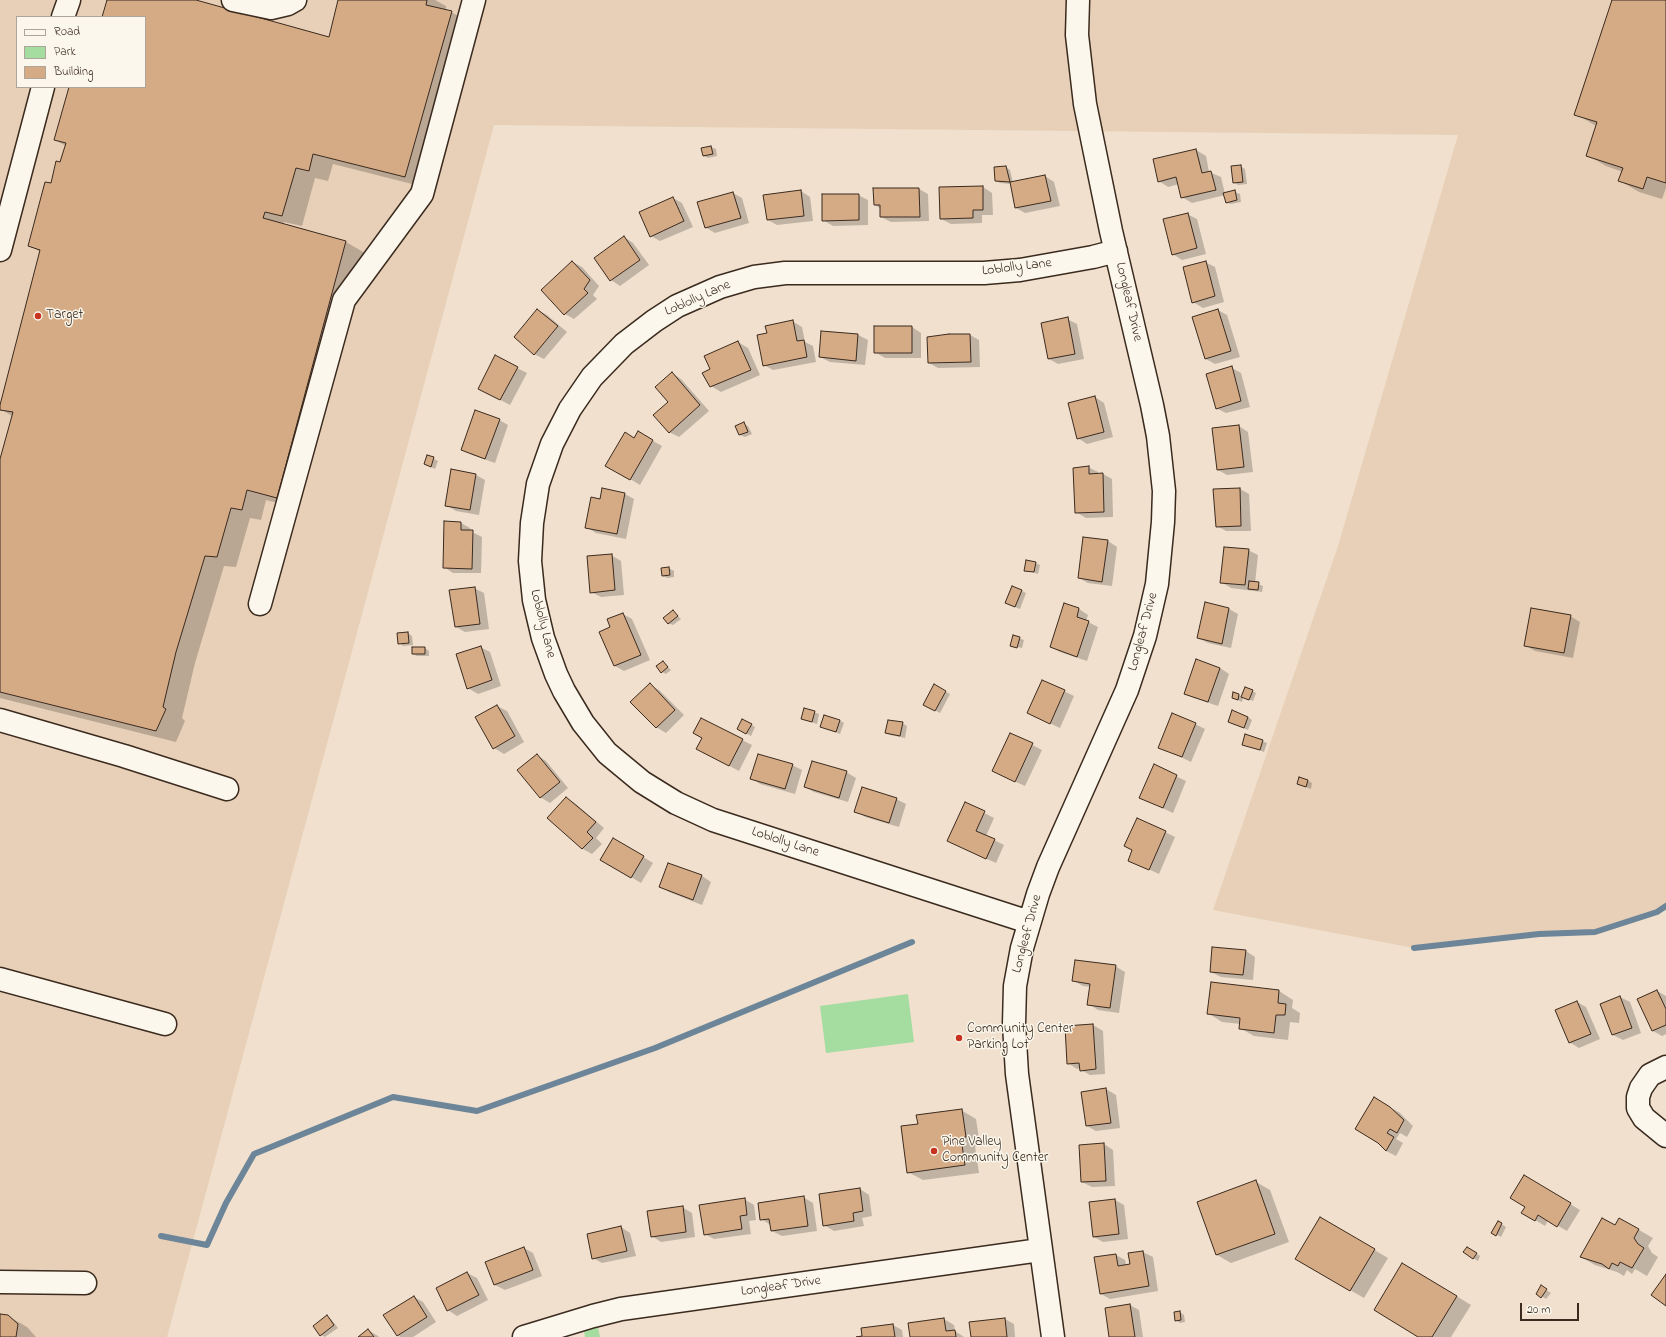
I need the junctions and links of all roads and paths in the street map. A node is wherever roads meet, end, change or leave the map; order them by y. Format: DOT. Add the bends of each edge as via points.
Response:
graph roads {
  1 [pos="57,0"];
  2 [pos="69,0"];
  3 [pos="232,0"];
  4 [pos="295,0"];
  5 [pos="473,0"];
  6 [pos="1078,0"];
  7 [pos="59,16"];
  8 [pos="63,16"];
  9 [pos="43,88"];
  10 [pos="0,250"];
  11 [pos="1116,251"];
  12 [pos="260,604"];
  13 [pos="0,720"];
  14 [pos="227,789"];
  15 [pos="1029,922"];
  16 [pos="0,979"];
  17 [pos="166,1024"];
  18 [pos="1666,1067"];
  19 [pos="1666,1136"];
  20 [pos="1040,1250"];
  21 [pos="0,1282"];
  22 [pos="86,1283"];
  23 [pos="524,1337"];
  24 [pos="1053,1337"];
  1 -- 7 [label="street"];
  2 -- 8 [label="street"];
  3 -- 4 [label="street" via="271,8"];
  5 -- 12 [label="street" via="422,194 344,300"];
  6 -- 11 [label="street, Longleaf Drive" via="1077,35 1085,104"];
  9 -- 10 [label="street"];
  11 -- 15 [label="street, Longleaf Drive" via="1158,436 1164,491 1156,584 1145,636 1127,690 1048,867"];
  11 -- 15 [label="street, Loblolly Lane" via="1020,270 984,273 785,273 754,277 720,287 677,306 624,344 592,377 570,409 552,444 538,484 532,523 530,561 534,600 543,638 556,674 583,724 607,752 642,782 676,803 713,820"];
  13 -- 14 [label="street"];
  15 -- 20 [label="street, Longleaf Drive" via="1016,980 1014,1024 1017,1074"];
  16 -- 17 [label="street"];
  18 -- 19 [label="street" via="1650,1074 1640,1088 1638,1097 1638,1108 1644,1118"];
  20 -- 23 [label="street, Longleaf Drive" via="621,1309"];
  20 -- 24 [label="street, Longleaf Drive"];
  21 -- 22 [label="street"];
}
